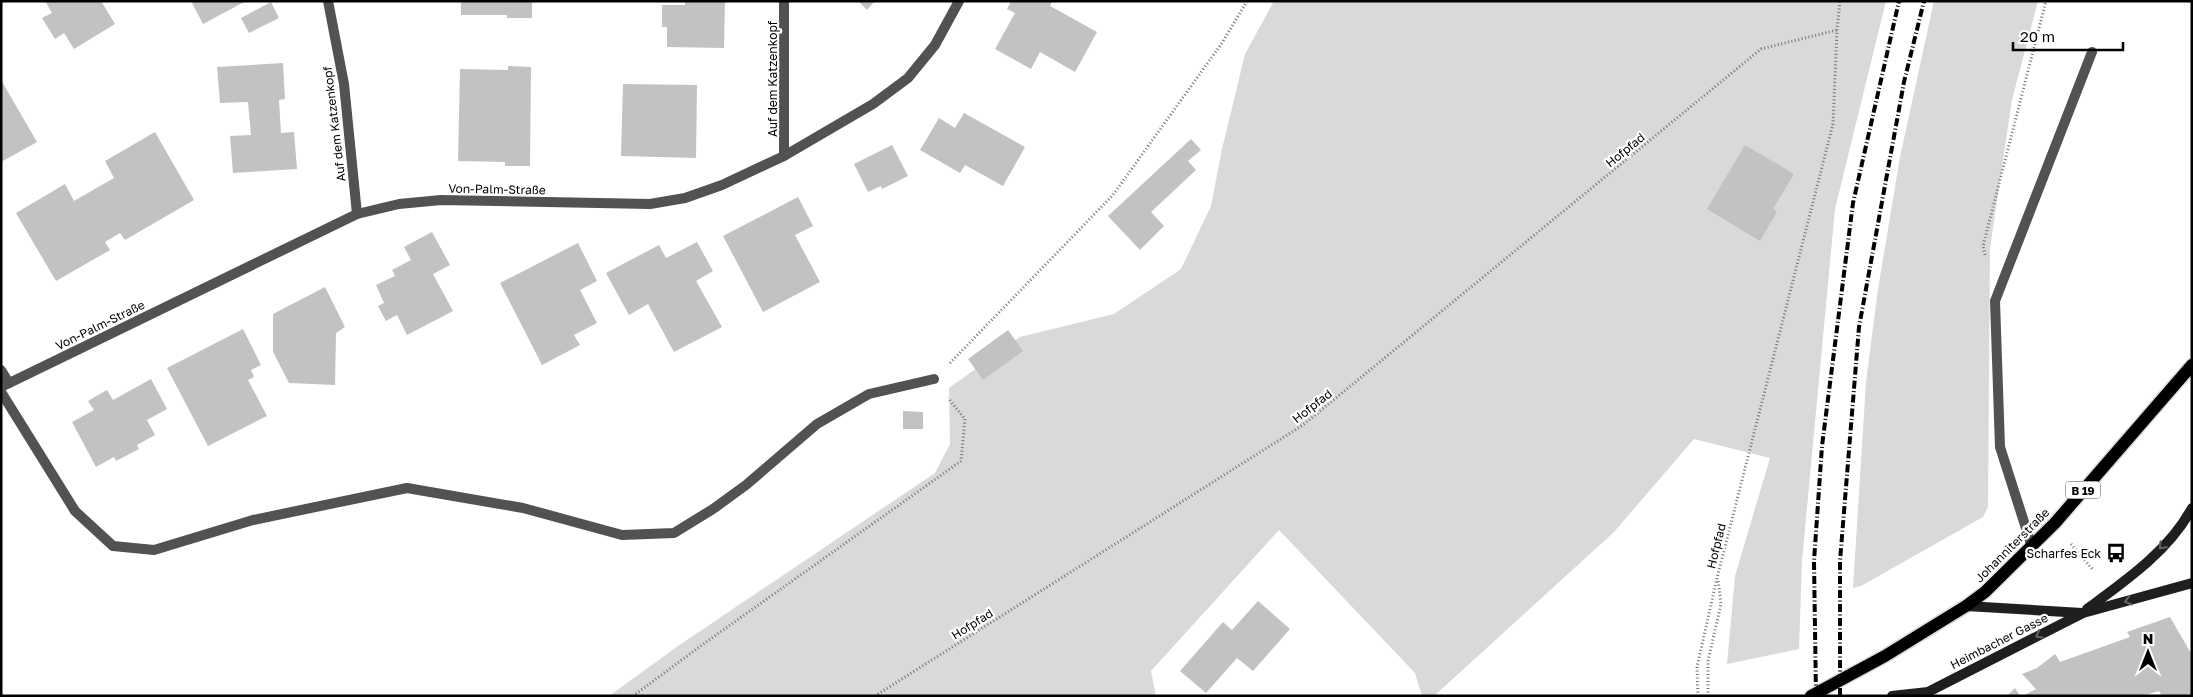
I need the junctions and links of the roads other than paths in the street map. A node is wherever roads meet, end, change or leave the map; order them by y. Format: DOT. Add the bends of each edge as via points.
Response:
graph roads {
  1 [pos="328,1"];
  2 [pos="784,1"];
  3 [pos="959,1"];
  4 [pos="2092,52"];
  5 [pos="784,156"];
  6 [pos="357,214"];
  7 [pos="2192,365"];
  8 [pos="1,370"];
  9 [pos="934,379"];
  10 [pos="5,385"];
  11 [pos="1,392"];
  12 [pos="2192,508"];
  13 [pos="2032,547"];
  14 [pos="2192,583"];
  15 [pos="1966,606"];
  16 [pos="2083,613"];
  17 [pos="1929,694"];
  18 [pos="1811,696"];
  19 [pos="1892,696"];
  1 -- 6 [label="street, Auf dem Katzenkopf" via="344,84"];
  2 -- 5 [label="street, Auf dem Katzenkopf"];
  3 -- 5 [label="street, Von-Palm-Straße" via="935,45 908,78 873,104"];
  4 -- 13 [label="street" via="1995,301 2000,447"];
  5 -- 6 [label="street, Von-Palm-Straße" via="722,185 694,195 650,204 441,200 399,204"];
  6 -- 10 [label="street, Von-Palm-Straße"];
  7 -- 13 [label="main road, Johanniterstraße / B 19"];
  8 -- 10 [label="street"];
  9 -- 11 [label="street" via="869,394 817,424 746,485 674,533 622,535 523,508 407,488 253,520 154,550 113,546 75,511"];
  12 -- 16 [label="street, one-way" via="2183,524 2138,570"];
  13 -- 15 [label="main road, Johanniterstraße / B 19"];
  14 -- 16 [label="street, Heimbacher Gasse, one-way"];
  15 -- 16 [label="street, Heimbacher Gasse"];
  15 -- 18 [label="main road, Johanniterstraße / B 19" via="1885,656"];
  16 -- 17 [label="street, Heimbacher Gasse, one-way"];
  17 -- 19 [label="street"];
}
